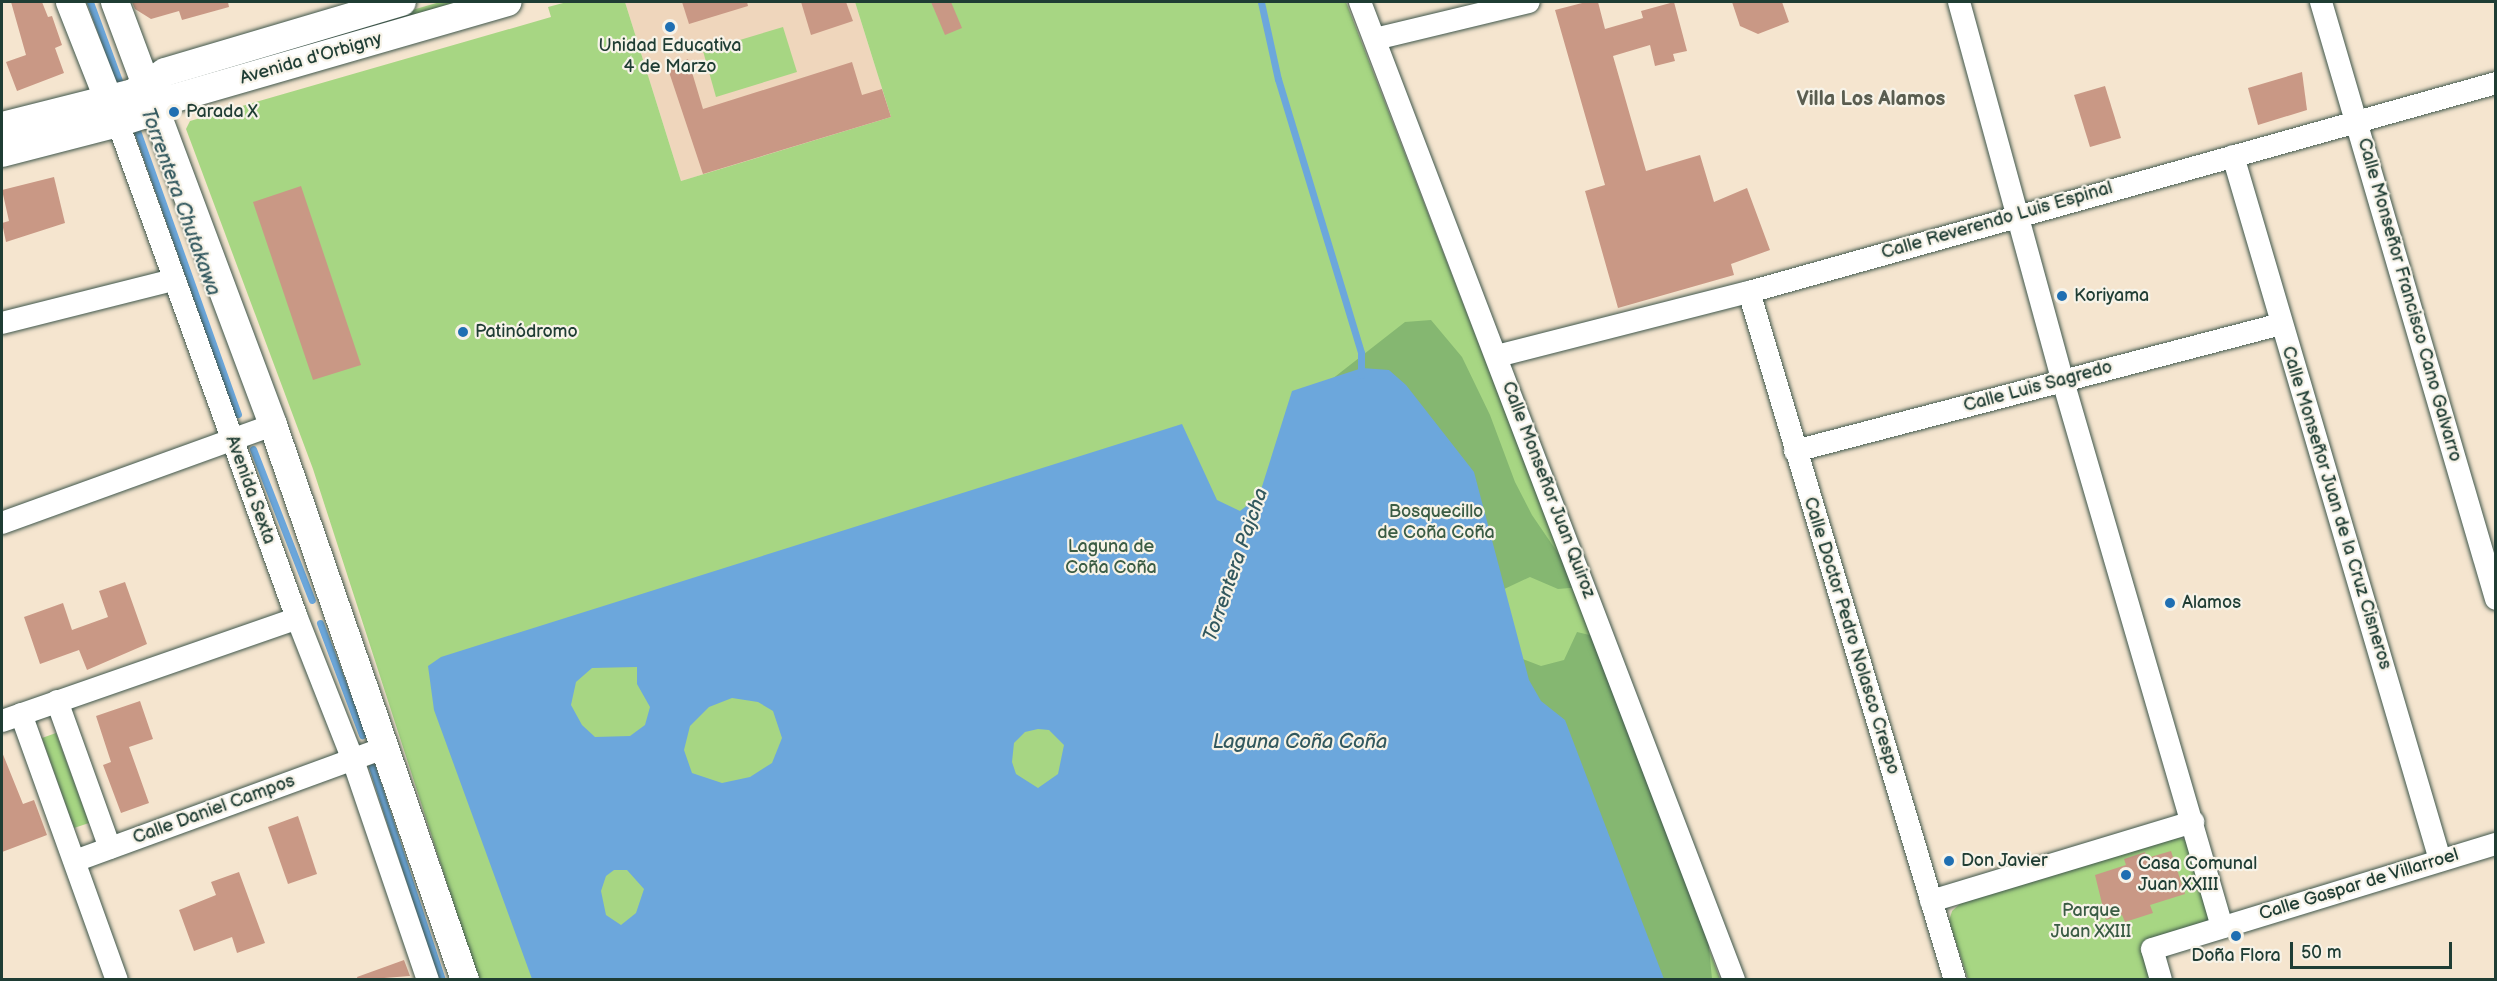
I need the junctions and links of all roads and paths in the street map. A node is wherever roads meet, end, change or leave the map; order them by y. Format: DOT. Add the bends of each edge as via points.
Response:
graph roads {
  1 [pos="70,2"];
  2 [pos="115,2"];
  3 [pos="402,2"];
  4 [pos="508,2"];
  5 [pos="1360,2"];
  6 [pos="1529,2"];
  7 [pos="1959,2"];
  8 [pos="2321,2"];
  9 [pos="1375,39"];
  10 [pos="2496,83"];
  11 [pos="129,105"];
  12 [pos="2358,122"];
  13 [pos="2,126"];
  14 [pos="2,153"];
  15 [pos="2233,156"];
  16 [pos="2017,214"];
  17 [pos="173,280"];
  18 [pos="1749,292"];
  19 [pos="2,323"];
  20 [pos="2281,324"];
  21 [pos="1497,356"];
  22 [pos="2063,381"];
  23 [pos="250,433"];
  24 [pos="1795,452"];
  25 [pos="2,523"];
  26 [pos="2496,599"];
  27 [pos="297,618"];
  28 [pos="57,701"];
  29 [pos="7,717"];
  30 [pos="368,754"];
  31 [pos="2193,822"];
  32 [pos="2496,844"];
  33 [pos="110,848"];
  34 [pos="2440,860"];
  35 [pos="75,861"];
  36 [pos="1931,901"];
  37 [pos="2222,927"];
  38 [pos="1955,979"];
  39 [pos="117,980"];
  40 [pos="428,980"];
  41 [pos="465,980"];
  42 [pos="1734,980"];
  43 [pos="2161,980"];
  1 -- 11 [label="main road, Avenida Sexta"];
  2 -- 11 [label="main road, Avenida Sexta"];
  3 -- 11 [label="main road, Avenida d'Orbigny" via="165,72"];
  4 -- 11 [label="main road, Avenida d'Orbigny"];
  5 -- 9 [label="street, Calle Monseñor Juan Quiroz"];
  6 -- 9 [label="street"];
  7 -- 16 [label="street"];
  8 -- 12 [label="street, Calle Monseñor Francisco Cano Galvarro"];
  9 -- 21 [label="street, Calle Monseñor Juan Quiroz"];
  10 -- 12 [label="street, Calle Reverendo Luis Espinal"];
  11 -- 13 [label="main road"];
  11 -- 14 [label="main road"];
  11 -- 17 [label="street, Avenida Sexta"];
  11 -- 23 [label="main road, Avenida Sexta"];
  12 -- 15 [label="street, Calle Reverendo Luis Espinal"];
  12 -- 26 [label="street, Calle Monseñor Francisco Cano Galvarro"];
  15 -- 16 [label="street, Calle Reverendo Luis Espinal"];
  15 -- 20 [label="street, Calle Monseñor Juan de la Cruz Cisneros"];
  16 -- 18 [label="street, Calle Reverendo Luis Espinal"];
  16 -- 22 [label="street"];
  17 -- 19 [label="street"];
  17 -- 23 [label="street, Avenida Sexta"];
  18 -- 21 [label="street, Calle Reverendo Luis Espinal"];
  18 -- 24 [label="street, Calle Doctor Pedro Nolasco Crespo"];
  20 -- 22 [label="street, Calle Luis Sagredo"];
  20 -- 34 [label="street, Calle Monseñor Juan de la Cruz Cisneros"];
  21 -- 42 [label="street, Calle Monseñor Juan Quiroz"];
  22 -- 24 [label="street, Calle Luis Sagredo"];
  22 -- 31 [label="street"];
  23 -- 25 [label="street"];
  23 -- 27 [label="street, Avenida Sexta"];
  23 -- 30 [label="main road, Avenida Sexta"];
  24 -- 36 [label="street, Calle Doctor Pedro Nolasco Crespo"];
  27 -- 28 [label="street"];
  27 -- 30 [label="street, Avenida Sexta"];
  28 -- 29 [label="street"];
  28 -- 33 [label="street"];
  29 -- 35 [label="street"];
  30 -- 33 [label="street, Calle Daniel Campos"];
  30 -- 40 [label="street, Avenida Sexta"];
  30 -- 41 [label="main road, Avenida Sexta"];
  31 -- 36 [label="street"];
  31 -- 37 [label="street"];
  32 -- 34 [label="street, Calle Gaspar de Villarroel"];
  33 -- 35 [label="street, Calle Daniel Campos"];
  34 -- 37 [label="street, Calle Gaspar de Villarroel"];
  35 -- 39 [label="street"];
  36 -- 38 [label="street, Calle Doctor Pedro Nolasco Crespo"];
  37 -- 43 [label="street, Calle Gaspar de Villarroel" via="2152,949"];
}
